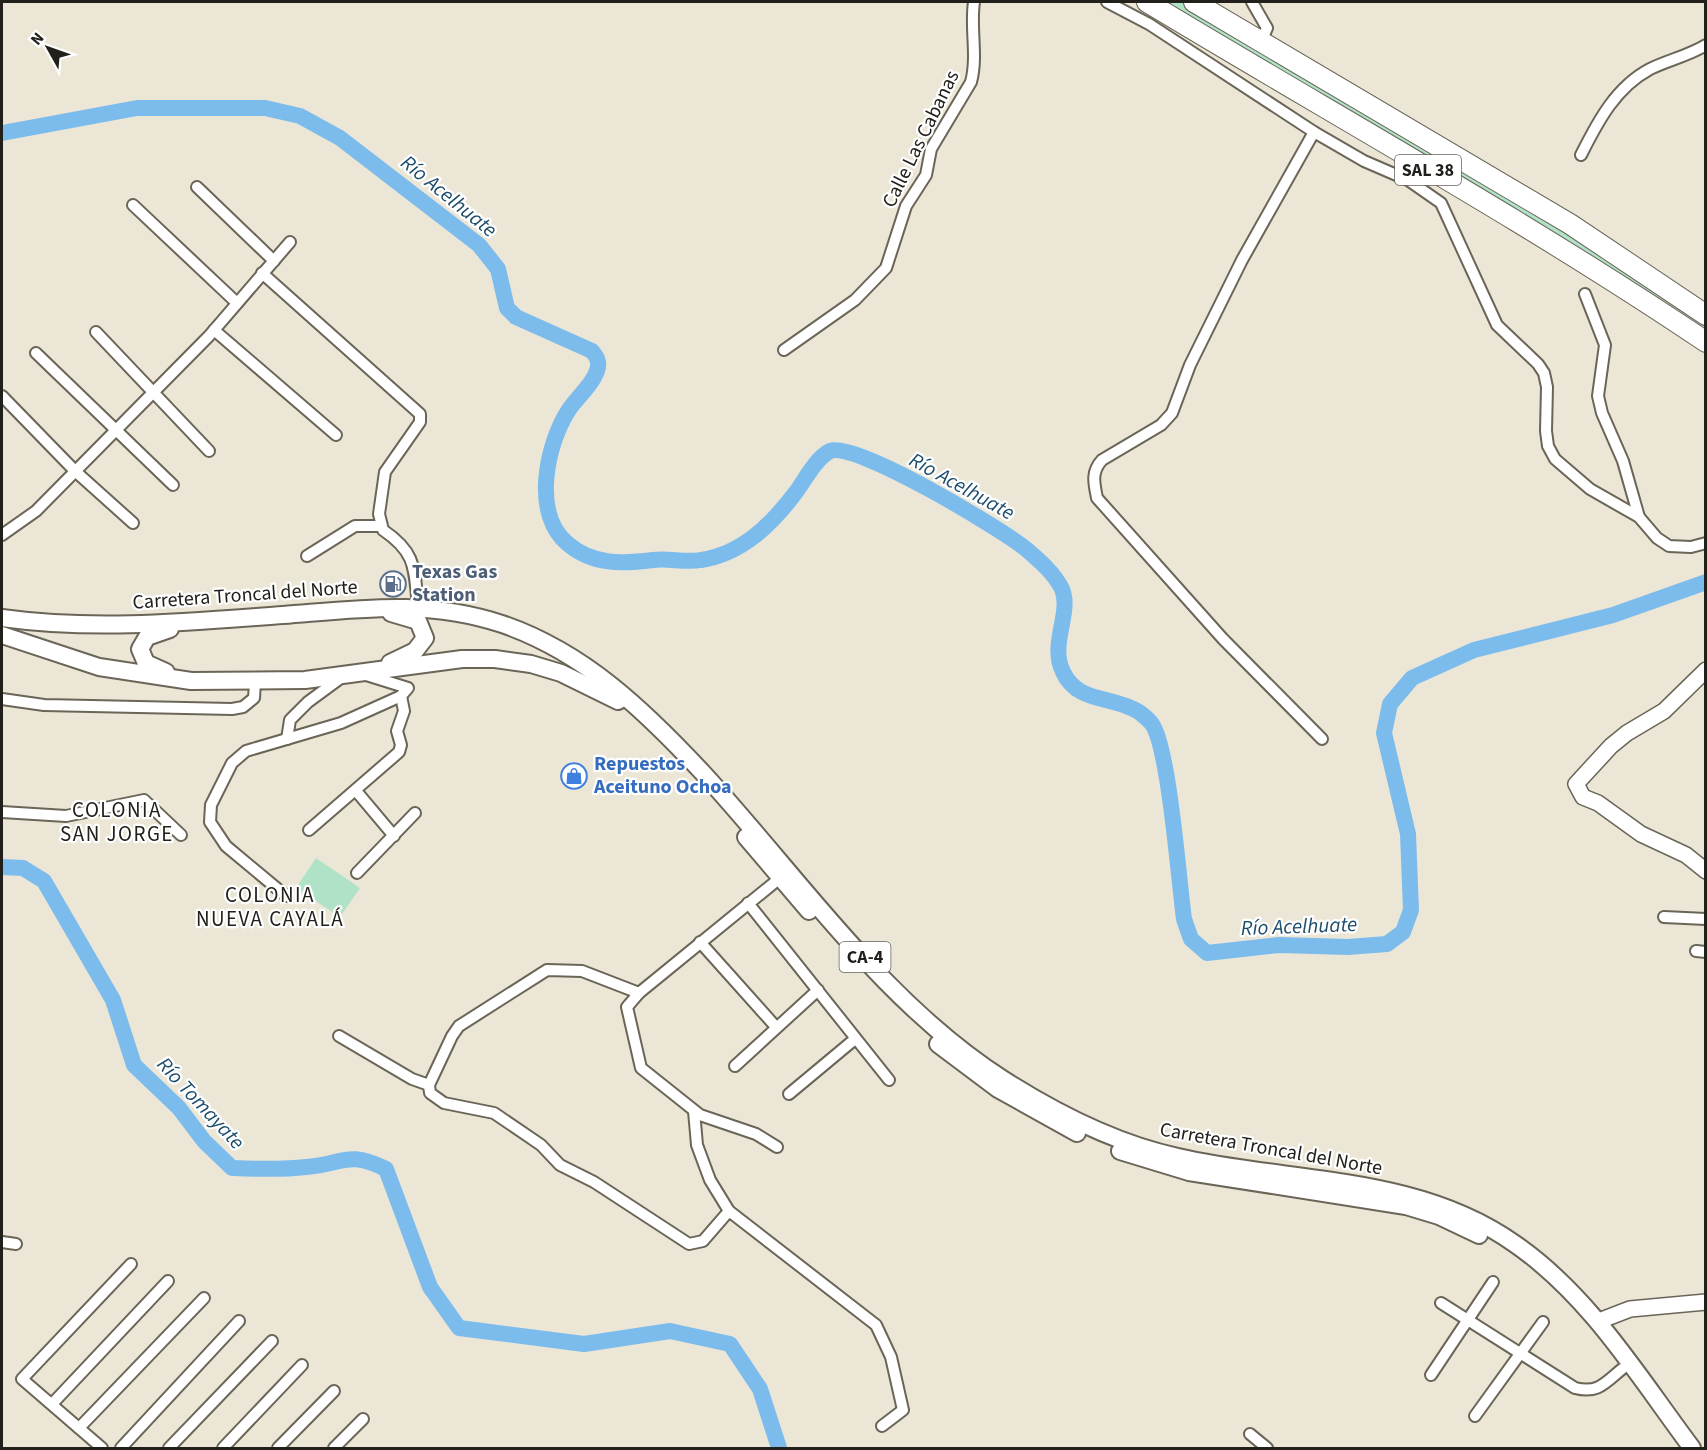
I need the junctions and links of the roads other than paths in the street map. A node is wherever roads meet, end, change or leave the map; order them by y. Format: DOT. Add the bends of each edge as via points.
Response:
graph roads {
  1 [pos="974,2"];
  2 [pos="1107,2"];
  3 [pos="1147,2"];
  4 [pos="1194,2"];
  5 [pos="1252,2"];
  6 [pos="1261,42"];
  7 [pos="1706,45"];
  8 [pos="1314,132"];
  9 [pos="1581,155"];
  10 [pos="197,187"];
  11 [pos="133,205"];
  12 [pos="290,242"];
  13 [pos="274,261"];
  14 [pos="262,273"];
  15 [pos="1585,294"];
  16 [pos="237,303"];
  17 [pos="1706,315"];
  18 [pos="214,330"];
  19 [pos="96,332"];
  20 [pos="1706,342"];
  21 [pos="784,350"];
  22 [pos="36,353"];
  23 [pos="153,392"];
  24 [pos="2,396"];
  25 [pos="115,429"];
  26 [pos="336,435"];
  27 [pos="209,451"];
  28 [pos="75,471"];
  29 [pos="173,484"];
  30 [pos="1639,517"];
  31 [pos="133,523"];
  32 [pos="381,526"];
  33 [pos="2,535"];
  34 [pos="1706,543"];
  35 [pos="307,556"];
  36 [pos="418,607"];
  37 [pos="366,608"];
  38 [pos="2,618"];
  39 [pos="209,620"];
  40 [pos="2,635"];
  41 [pos="1706,670"];
  42 [pos="367,672"];
  43 [pos="343,675"];
  44 [pos="295,680"];
  45 [pos="191,681"];
  46 [pos="255,682"];
  47 [pos="401,696"];
  48 [pos="2,699"];
  49 [pos="308,702"];
  50 [pos="287,739"];
  51 [pos="1322,739"];
  52 [pos="357,792"];
  53 [pos="2,812"];
  54 [pos="415,813"];
  55 [pos="309,830"];
  56 [pos="181,835"];
  57 [pos="394,836"];
  58 [pos="1706,871"];
  59 [pos="357,873"];
  60 [pos="780,878"];
  61 [pos="286,897"];
  62 [pos="748,903"];
  63 [pos="1664,917"];
  64 [pos="1706,919"];
  65 [pos="700,942"];
  66 [pos="818,990"];
  67 [pos="639,993"];
  68 [pos="776,1027"];
  69 [pos="339,1036"];
  70 [pos="855,1039"];
  71 [pos="735,1066"];
  72 [pos="889,1080"];
  73 [pos="429,1085"];
  74 [pos="789,1094"];
  75 [pos="694,1111"];
  76 [pos="777,1147"];
  77 [pos="729,1211"];
  78 [pos="2,1242"];
  79 [pos="16,1244"];
  80 [pos="131,1264"];
  81 [pos="168,1281"];
  82 [pos="1493,1282"];
  83 [pos="204,1298"];
  84 [pos="1706,1302"];
  85 [pos="1441,1304"];
  86 [pos="1467,1320"];
  87 [pos="239,1321"];
  88 [pos="1599,1321"];
  89 [pos="1543,1322"];
  90 [pos="272,1341"];
  91 [pos="1521,1354"];
  92 [pos="302,1365"];
  93 [pos="1622,1369"];
  94 [pos="1431,1375"];
  95 [pos="334,1391"];
  96 [pos="52,1404"];
  97 [pos="1474,1416"];
  98 [pos="363,1419"];
  99 [pos="882,1426"];
  100 [pos="79,1428"];
  101 [pos="1250,1434"];
  102 [pos="102,1449"];
  103 [pos="121,1449"];
  104 [pos="169,1449"];
  105 [pos="223,1449"];
  106 [pos="278,1449"];
  107 [pos="334,1449"];
  108 [pos="1267,1449"];
  109 [pos="1678,1449"];
  110 [pos="1692,1449"];
  1 -- 21 [label="street, Calle Las Cabanas" via="971,82 931,149 926,175 906,206 886,268 855,300"];
  2 -- 8 [label="street" via="1149,24"];
  3 -- 20 [label="highway, SAL 38" via="1544,236"];
  4 -- 6 [label="highway, SAL 38"];
  5 -- 6 [label="street" via="1267,28"];
  6 -- 17 [label="highway, SAL 38" via="1570,224"];
  7 -- 9 [label="street" via="1633,80 1598,120"];
  8 -- 30 [label="street" via="1364,161 1408,180 1441,203 1497,325 1544,374 1546,431 1555,459 1590,489"];
  8 -- 51 [label="street" via="1238,270 1190,365 1172,413 1161,425 1102,460 1095,468 1094,480 1097,498 1223,639"];
  10 -- 13 [label="street"];
  11 -- 16 [label="street"];
  12 -- 13 [label="street"];
  13 -- 14 [label="street"];
  14 -- 16 [label="street"];
  14 -- 32 [label="street" via="420,414 420,422 385,472"];
  15 -- 30 [label="street" via="1605,345 1598,396 1602,413 1623,461"];
  16 -- 18 [label="street"];
  18 -- 23 [label="street"];
  18 -- 26 [label="street"];
  19 -- 23 [label="street"];
  22 -- 25 [label="street"];
  23 -- 25 [label="street"];
  23 -- 27 [label="street"];
  24 -- 28 [label="street"];
  25 -- 28 [label="street"];
  25 -- 29 [label="street"];
  28 -- 31 [label="street"];
  28 -- 33 [label="street" via="36,511"];
  30 -- 34 [label="street" via="1669,546"];
  32 -- 35 [label="street" via="356,526"];
  32 -- 36 [label="street" via="407,549 413,562"];
  36 -- 37 [label="main road, Carretera Troncal del Norte / CA-4"];
  36 -- 88 [label="main road, Carretera Troncal del Norte / CA-4" via="481,618 535,637 582,663 619,690 720,791 917,1012 1004,1080 1086,1124 1149,1150 1389,1191 1466,1214 1516,1244"];
  37 -- 39 [label="main road, Carretera Troncal del Norte / CA-4"];
  37 -- 42 [label="main road" via="412,618 421,624 424,633 423,642 415,651"];
  38 -- 39 [label="main road, Carretera Troncal del Norte / CA-4" via="63,625"];
  39 -- 45 [label="main road" via="153,633 141,645 141,654 149,666"];
  40 -- 45 [label="main road, Carretera Troncal del Norte / CA-4" via="99,667"];
  41 -- 58 [label="street" via="1664,711 1611,746 1576,784 1583,797 1598,803 1641,834 1686,855"];
  42 -- 43 [label="main road, Carretera Troncal del Norte / CA-4"];
  42 -- 47 [label="street" via="408,688"];
  42 -- 60 [label="main road, Carretera Troncal del Norte / CA-4" via="462,659 495,659 547,668 604,693 644,722"];
  43 -- 44 [label="main road, Carretera Troncal del Norte / CA-4"];
  43 -- 49 [label="street"];
  44 -- 46 [label="main road, Carretera Troncal del Norte / CA-4"];
  44 -- 49 [label="street" via="309,690"];
  45 -- 46 [label="main road, Carretera Troncal del Norte / CA-4"];
  46 -- 48 [label="street" via="254,698 243,707 232,709 44,705"];
  47 -- 50 [label="street" via="341,723"];
  47 -- 52 [label="street" via="404,711 397,731 399,752"];
  49 -- 50 [label="street" via="290,720"];
  50 -- 61 [label="street" via="238,756 209,813 215,833 226,846"];
  52 -- 55 [label="street"];
  52 -- 57 [label="street"];
  53 -- 56 [label="street" via="66,816 144,800"];
  54 -- 57 [label="street"];
  57 -- 59 [label="street"];
  60 -- 62 [label="street"];
  60 -- 93 [label="main road, Carretera Troncal del Norte / CA-4" via="911,1020 963,1064 1020,1102 1078,1133 1167,1168 1406,1206 1461,1225 1505,1250 1558,1291 1592,1326"];
  62 -- 65 [label="street"];
  62 -- 66 [label="street"];
  63 -- 64 [label="street"];
  65 -- 67 [label="street"];
  65 -- 68 [label="street"];
  66 -- 68 [label="street"];
  66 -- 70 [label="street"];
  67 -- 73 [label="street" via="582,971 547,969 459,1026"];
  67 -- 75 [label="street" via="627,1007 641,1068"];
  68 -- 71 [label="street"];
  69 -- 73 [label="street"];
  70 -- 72 [label="street"];
  70 -- 74 [label="street"];
  73 -- 77 [label="street" via="430,1093 444,1103 495,1113 541,1145 560,1165 594,1182 689,1244 703,1241"];
  75 -- 76 [label="street" via="756,1134"];
  75 -- 77 [label="street" via="697,1145 710,1180"];
  77 -- 99 [label="street" via="876,1325 891,1357 903,1410"];
  78 -- 79 [label="street"];
  80 -- 96 [label="street" via="22,1379"];
  81 -- 96 [label="street"];
  82 -- 86 [label="street"];
  83 -- 100 [label="street"];
  84 -- 88 [label="street" via="1630,1309"];
  85 -- 86 [label="street"];
  86 -- 91 [label="street"];
  86 -- 94 [label="street"];
  87 -- 103 [label="street"];
  88 -- 110 [label="main road, Carretera Troncal del Norte / CA-4"];
  89 -- 91 [label="street"];
  90 -- 104 [label="street"];
  91 -- 93 [label="street" via="1575,1388 1589,1392"];
  91 -- 97 [label="street"];
  92 -- 105 [label="street"];
  93 -- 109 [label="main road, Carretera Troncal del Norte / CA-4"];
  95 -- 106 [label="street"];
  96 -- 100 [label="street"];
  98 -- 107 [label="street"];
  100 -- 102 [label="street"];
  101 -- 108 [label="street"];
}
